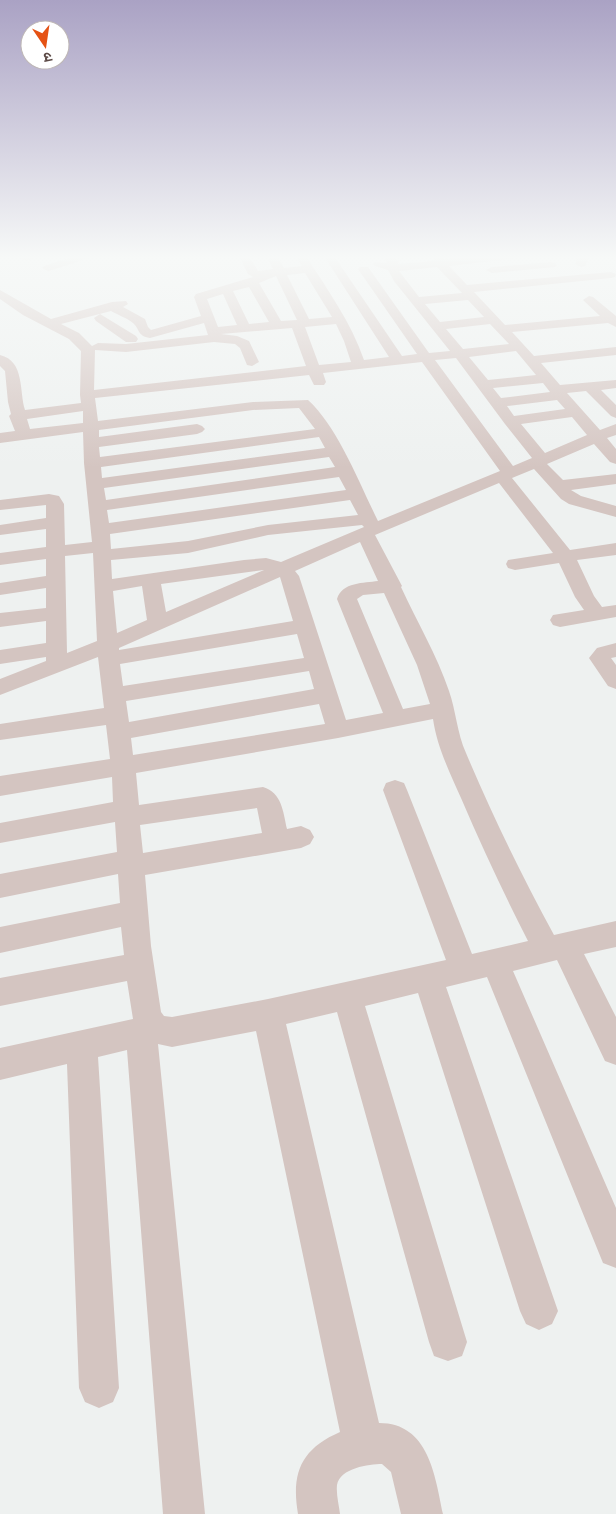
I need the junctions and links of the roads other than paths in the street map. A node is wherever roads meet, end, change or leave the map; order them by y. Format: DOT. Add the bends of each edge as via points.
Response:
graph roads {
  1 [pos="436,326"];
  2 [pos="57,327"];
  3 [pos="112,327"];
  4 [pos="141,327"];
  5 [pos="178,327"];
  6 [pos="210,327"];
  7 [pos="260,327"];
  8 [pos="302,327"];
  9 [pos="343,327"];
  10 [pos="376,327"];
  11 [pos="405,327"];
  12 [pos="485,327"];
  13 [pos="501,327"];
  14 [pos="246,328"];
  15 [pos="149,334"];
  16 [pos="486,334"];
  17 [pos="466,336"];
  18 [pos="446,338"];
  19 [pos="130,339"];
  20 [pos="214,340"];
  21 [pos="186,342"];
  22 [pos="534,342"];
  23 [pos="518,346"];
  24 [pos="616,351"];
  25 [pos="459,354"];
  26 [pos="426,357"];
  27 [pos="0,359"];
  28 [pos="283,359"];
  29 [pos="268,360"];
  30 [pos="398,360"];
  31 [pos="119,361"];
  32 [pos="532,361"];
  33 [pos="252,362"];
  34 [pos="234,364"];
  35 [pos="313,364"];
  36 [pos="515,364"];
  37 [pos="359,366"];
  38 [pos="489,367"];
  39 [pos="472,369"];
  40 [pos="560,373"];
  41 [pos="544,376"];
  42 [pos="616,384"];
  43 [pos="484,385"];
  44 [pos="304,386"];
  45 [pos="589,386"];
  46 [pos="234,393"];
  47 [pos="559,393"];
  48 [pos="496,403"];
  49 [pos="92,408"];
  50 [pos="576,412"];
  51 [pos="616,413"];
  52 [pos="18,416"];
  53 [pos="542,417"];
  54 [pos="510,421"];
  55 [pos="268,424"];
  56 [pos="213,427"];
  57 [pos="616,429"];
  58 [pos="324,432"];
  59 [pos="24,434"];
  60 [pos="597,437"];
  61 [pos="0,438"];
  62 [pos="276,438"];
  63 [pos="561,438"];
  64 [pos="335,451"];
  65 [pos="616,460"];
  66 [pos="539,461"];
  67 [pos="345,471"];
  68 [pos="507,475"];
  69 [pos="616,479"];
  70 [pos="559,486"];
  71 [pos="356,494"];
  72 [pos="0,505"];
  73 [pos="616,512"];
  74 [pos="55,522"];
  75 [pos="369,527"];
  76 [pos="0,530"];
  77 [pos="101,544"];
  78 [pos="616,549"];
  79 [pos="54,552"];
  80 [pos="565,556"];
  81 [pos="0,559"];
  82 [pos="515,564"];
  83 [pos="284,569"];
  84 [pos="151,579"];
  85 [pos="55,581"];
  86 [pos="103,586"];
  87 [pos="392,586"];
  88 [pos="0,589"];
  89 [pos="606,612"];
  90 [pos="56,613"];
  91 [pos="0,620"];
  92 [pos="560,620"];
  93 [pos="158,623"];
  94 [pos="304,626"];
  95 [pos="616,650"];
  96 [pos="109,652"];
  97 [pos="0,656"];
  98 [pos="57,656"];
  99 [pos="316,662"];
  100 [pos="616,681"];
  101 [pos="0,687"];
  102 [pos="327,695"];
  103 [pos="443,709"];
  104 [pos="115,714"];
  105 [pos="396,718"];
  106 [pos="338,730"];
  107 [pos="0,732"];
  108 [pos="123,766"];
  109 [pos="0,786"];
  110 [pos="395,790"];
  111 [pos="126,814"];
  112 [pos="0,833"];
  113 [pos="301,837"];
  114 [pos="276,842"];
  115 [pos="129,864"];
  116 [pos="0,886"];
  117 [pos="134,912"];
  118 [pos="616,934"];
  119 [pos="0,940"];
  120 [pos="556,948"];
  121 [pos="495,962"];
  122 [pos="139,965"];
  123 [pos="464,969"];
  124 [pos="428,978"];
  125 [pos="0,992"];
  126 [pos="347,995"];
  127 [pos="268,1014"];
  128 [pos="148,1031"];
  129 [pos="82,1046"];
  130 [pos="616,1050"];
  131 [pos="0,1064"];
  132 [pos="616,1250"];
  133 [pos="539,1311"];
  134 [pos="448,1342"];
  135 [pos="99,1388"];
  136 [pos="363,1444"];
  137 [pos="184,1514"];
  138 [pos="319,1514"];
  139 [pos="422,1514"];
  1 -- 18 [label="street"];
  2 -- 49 [label="street" via="74,336"];
  3 -- 19 [label="street"];
  4 -- 15 [label="street"];
  5 -- 15 [label="street"];
  5 -- 21 [label="street"];
  6 -- 20 [label="street"];
  7 -- 14 [label="street"];
  8 -- 35 [label="street"];
  9 -- 37 [label="street"];
  10 -- 30 [label="street"];
  11 -- 26 [label="street"];
  12 -- 16 [label="street"];
  13 -- 23 [label="street"];
  14 -- 20 [label="street"];
  15 -- 19 [label="street"];
  17 -- 18 [label="street"];
  18 -- 25 [label="street"];
  19 -- 49 [label="street"];
  20 -- 21 [label="street"];
  20 -- 31 [label="street"];
  20 -- 33 [label="street" via="245,342"];
  21 -- 49 [label="street" via="126,348"];
  22 -- 23 [label="street"];
  23 -- 25 [label="street"];
  23 -- 32 [label="street"];
  24 -- 32 [label="street"];
  25 -- 26 [label="street"];
  25 -- 39 [label="street"];
  26 -- 30 [label="street"];
  26 -- 68 [label="street"];
  27 -- 52 [label="street" via="12,370"];
  28 -- 35 [label="street"];
  29 -- 33 [label="street"];
  30 -- 37 [label="street"];
  32 -- 36 [label="street"];
  32 -- 41 [label="street"];
  33 -- 34 [label="street"];
  35 -- 37 [label="street"];
  35 -- 44 [label="street" via="320,381"];
  35 -- 49 [label="street"];
  38 -- 39 [label="street"];
  39 -- 43 [label="street"];
  40 -- 41 [label="street"];
  41 -- 43 [label="street"];
  41 -- 47 [label="street"];
  42 -- 45 [label="street"];
  43 -- 48 [label="street"];
  45 -- 47 [label="street"];
  45 -- 51 [label="street"];
  46 -- 49 [label="street"];
  47 -- 48 [label="street"];
  47 -- 50 [label="street"];
  48 -- 54 [label="street"];
  49 -- 52 [label="street"];
  49 -- 56 [label="street"];
  49 -- 58 [label="street" via="295,402 308,406"];
  49 -- 59 [label="street"];
  49 -- 62 [label="street"];
  49 -- 64 [label="street"];
  49 -- 67 [label="street"];
  49 -- 77 [label="street"];
  50 -- 53 [label="street"];
  50 -- 60 [label="street"];
  52 -- 59 [label="street"];
  53 -- 54 [label="street"];
  53 -- 63 [label="street"];
  54 -- 66 [label="street"];
  55 -- 62 [label="street"];
  57 -- 60 [label="street"];
  58 -- 62 [label="street"];
  58 -- 64 [label="street"];
  59 -- 61 [label="street"];
  60 -- 63 [label="street"];
  60 -- 65 [label="street"];
  63 -- 66 [label="street"];
  64 -- 67 [label="street"];
  66 -- 68 [label="street"];
  66 -- 70 [label="street"];
  67 -- 71 [label="street"];
  68 -- 75 [label="street"];
  68 -- 80 [label="street"];
  69 -- 70 [label="street"];
  70 -- 73 [label="street" via="575,500"];
  71 -- 75 [label="street"];
  71 -- 77 [label="street"];
  72 -- 74 [label="street" via="53,500"];
  74 -- 76 [label="street"];
  74 -- 79 [label="street"];
  75 -- 77 [label="street" via="268,530 188,547"];
  75 -- 83 [label="street"];
  75 -- 87 [label="street"];
  77 -- 79 [label="street"];
  77 -- 86 [label="street"];
  78 -- 80 [label="street"];
  79 -- 81 [label="street"];
  79 -- 85 [label="street"];
  80 -- 82 [label="street"];
  80 -- 89 [label="street" via="585,597"];
  83 -- 84 [label="street" via="266,564"];
  83 -- 93 [label="street"];
  83 -- 94 [label="street"];
  84 -- 86 [label="street"];
  84 -- 93 [label="street"];
  85 -- 88 [label="street"];
  85 -- 90 [label="street"];
  86 -- 96 [label="street"];
  87 -- 103 [label="street" via="428,665"];
  87 -- 105 [label="street" via="359,589 348,594 347,599"];
  89 -- 92 [label="street"];
  90 -- 91 [label="street"];
  90 -- 98 [label="street"];
  93 -- 96 [label="street"];
  94 -- 96 [label="street"];
  94 -- 99 [label="street"];
  95 -- 100 [label="street" via="604,653 600,658"];
  96 -- 98 [label="street"];
  96 -- 104 [label="street"];
  97 -- 98 [label="street"];
  98 -- 101 [label="street"];
  99 -- 102 [label="street"];
  99 -- 104 [label="street"];
  102 -- 104 [label="street"];
  102 -- 106 [label="street"];
  103 -- 105 [label="street"];
  103 -- 120 [label="street" via="453,751 513,885"];
  104 -- 107 [label="street"];
  104 -- 108 [label="street"];
  105 -- 106 [label="street"];
  106 -- 108 [label="street"];
  108 -- 109 [label="street"];
  108 -- 111 [label="street"];
  110 -- 123 [label="street"];
  111 -- 112 [label="street"];
  111 -- 114 [label="street" via="264,797 270,806"];
  111 -- 115 [label="street"];
  113 -- 114 [label="street"];
  114 -- 115 [label="street"];
  115 -- 116 [label="street"];
  115 -- 117 [label="street"];
  117 -- 119 [label="street"];
  117 -- 122 [label="street"];
  118 -- 120 [label="street"];
  120 -- 121 [label="street"];
  120 -- 130 [label="street"];
  121 -- 123 [label="street"];
  121 -- 132 [label="street"];
  122 -- 125 [label="street"];
  122 -- 128 [label="street"];
  123 -- 124 [label="street"];
  124 -- 126 [label="street"];
  124 -- 133 [label="street"];
  126 -- 127 [label="street"];
  126 -- 134 [label="street"];
  127 -- 128 [label="street" via="172,1032"];
  127 -- 136 [label="street"];
  128 -- 129 [label="street"];
  128 -- 137 [label="street" via="168,1348"];
  129 -- 131 [label="street"];
  129 -- 135 [label="street"];
  136 -- 138 [label="street" via="326,1462 322,1468 318,1475 316,1498"];
  136 -- 139 [label="street" via="388,1443 403,1453 412,1471"];
}
